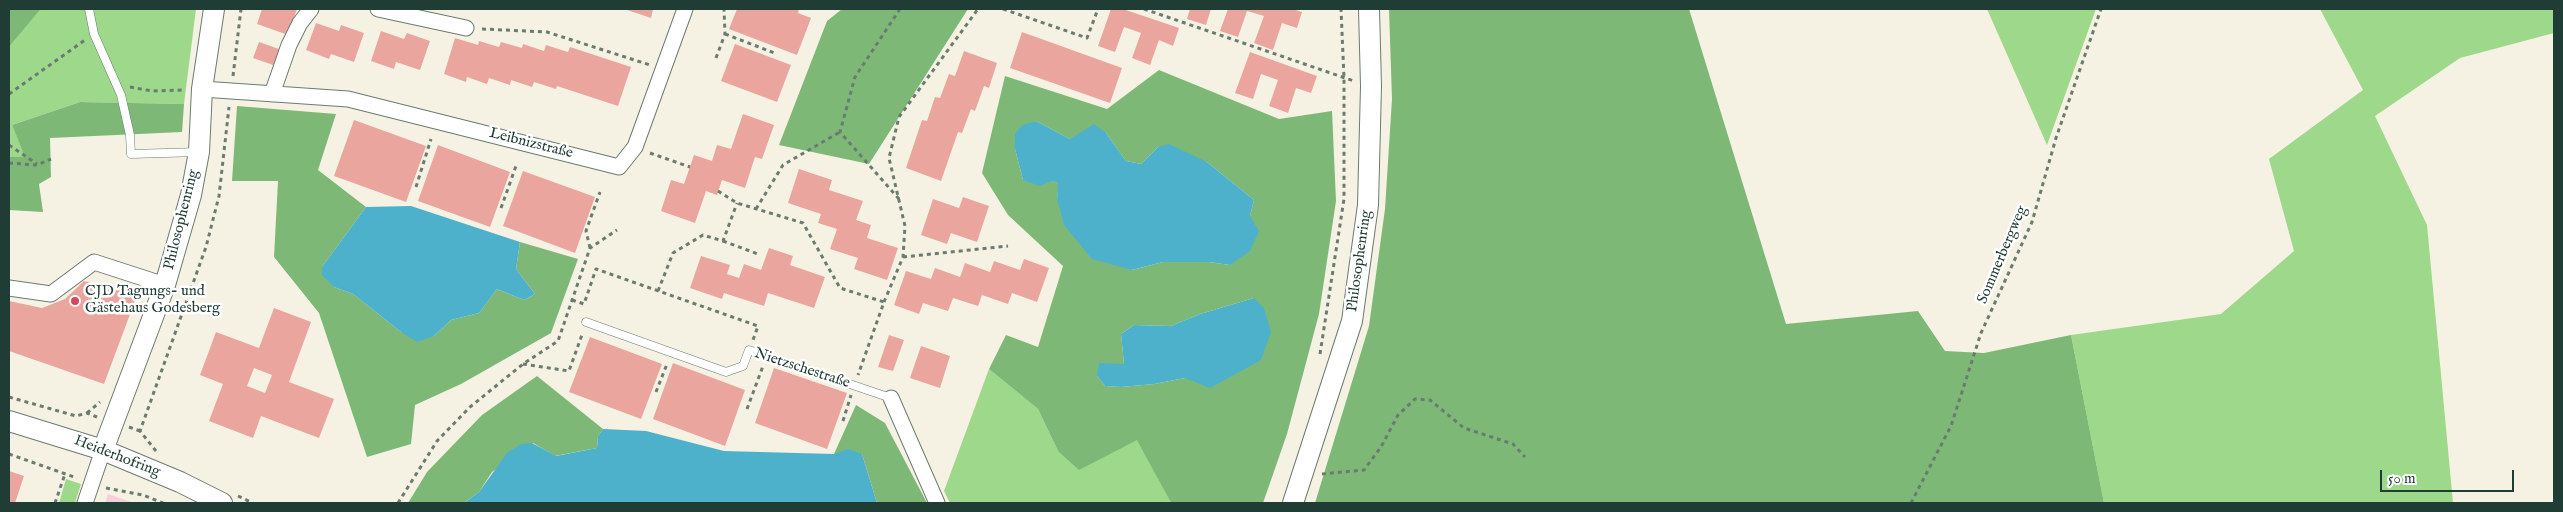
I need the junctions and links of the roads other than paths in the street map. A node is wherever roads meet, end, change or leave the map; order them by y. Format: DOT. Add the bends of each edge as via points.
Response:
graph roads {
  1 [pos="89,9"];
  2 [pos="214,9"];
  3 [pos="310,9"];
  4 [pos="378,9"];
  5 [pos="685,9"];
  6 [pos="1369,9"];
  7 [pos="466,28"];
  8 [pos="197,89"];
  9 [pos="272,94"];
  10 [pos="199,152"];
  11 [pos="165,286"];
  12 [pos="9,288"];
  13 [pos="586,322"];
  14 [pos="891,398"];
  15 [pos="9,421"];
  16 [pos="104,450"];
  17 [pos="229,499"];
  18 [pos="85,503"];
  19 [pos="937,503"];
  20 [pos="1293,503"];
  1 -- 10 [label="lane" via="94,34 116,85 130,135 131,154"];
  2 -- 8 [label="street, Philosophenring"];
  3 -- 9 [label="street" via="289,45"];
  4 -- 7 [label="street"];
  5 -- 9 [label="street, Leibnizstraße" via="636,147 619,167 348,99"];
  6 -- 20 [label="street, Philosophenring" via="1368,205 1352,320"];
  8 -- 9 [label="street, Leibnizstraße"];
  8 -- 10 [label="street, Philosophenring"];
  10 -- 11 [label="street, Philosophenring" via="191,195"];
  11 -- 12 [label="street" via="94,262 51,294"];
  11 -- 16 [label="street, Philosophenring"];
  13 -- 14 [label="lane, Nietzschestraße" via="726,372 743,366 749,350"];
  14 -- 19 [label="street, Nietzschestraße"];
  15 -- 16 [label="street, Heiderhofring"];
  16 -- 17 [label="street, Heiderhofring"];
  16 -- 18 [label="street"];
}
